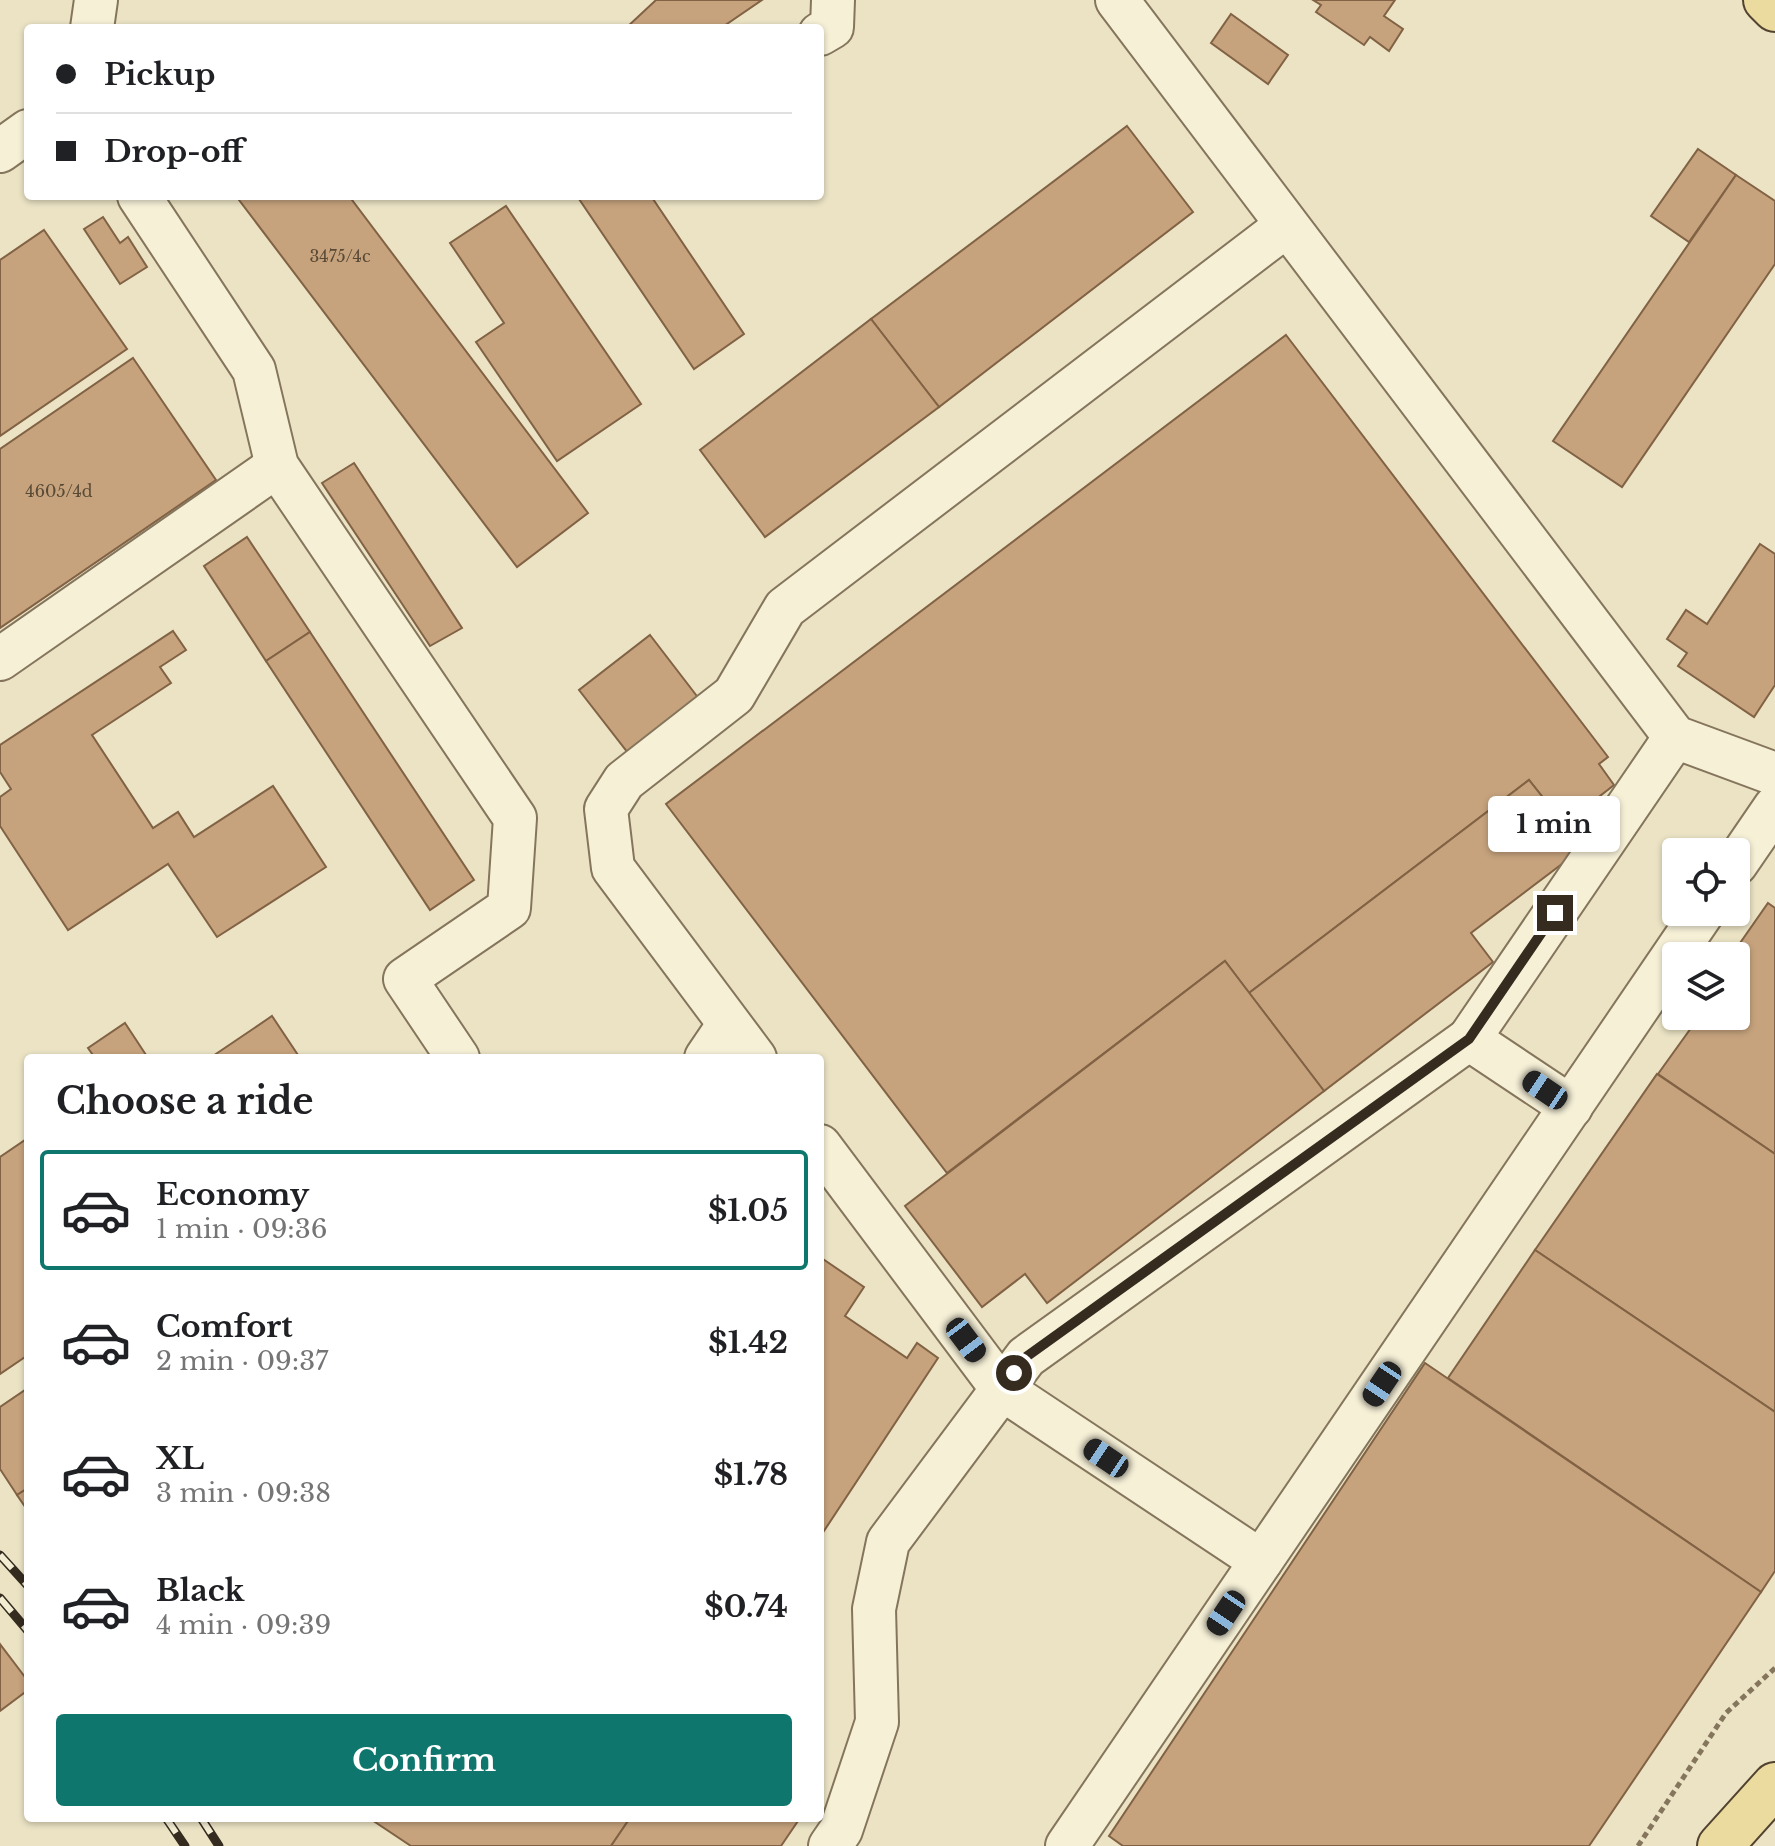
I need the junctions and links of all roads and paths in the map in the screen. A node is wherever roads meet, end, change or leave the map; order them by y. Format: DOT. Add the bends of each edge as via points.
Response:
graph roads {
  1 [pos="96,0"];
  2 [pos="833,0"];
  3 [pos="1117,0"];
  4 [pos="1766,0"];
  5 [pos="1775,9"];
  6 [pos="93,24"];
  7 [pos="824,32"];
  8 [pos="24,134"];
  9 [pos="0,151"];
  10 [pos="142,200"];
  11 [pos="1286,226"];
  12 [pos="277,466"];
  13 [pos="0,659"];
  14 [pos="1675,737"];
  15 [pos="1775,774"];
  16 [pos="1775,807"];
  17 [pos="1750,844"];
  18 [pos="1694,926"];
  19 [pos="729,1024"];
  20 [pos="1469,1039"];
  21 [pos="455,1054"];
  22 [pos="709,1054"];
  23 [pos="752,1054"];
  24 [pos="1571,1107"];
  25 [pos="824,1151"];
  26 [pos="1002,1389"];
  27 [pos="1261,1561"];
  28 [pos="1775,1668"];
  29 [pos="1775,1785"];
  30 [pos="830,1846"];
  31 [pos="1067,1846"];
  32 [pos="1638,1846"];
  33 [pos="1720,1846"];
  1 -- 6 [label="street"];
  2 -- 7 [label="street" via="832,27"];
  3 -- 11 [label="street"];
  4 -- 5 [label="main road"];
  8 -- 9 [label="street"];
  10 -- 12 [label="street" via="254,370"];
  11 -- 14 [label="street"];
  11 -- 19 [label="street" via="795,599 734,695 624,781 606,809 613,868"];
  12 -- 13 [label="street"];
  12 -- 21 [label="street" via="515,818 509,908 405,979"];
  14 -- 15 [label="street"];
  14 -- 20 [label="street"];
  16 -- 17 [label="street"];
  18 -- 24 [label="street"];
  19 -- 22 [label="street"];
  19 -- 23 [label="street"];
  20 -- 24 [label="street"];
  20 -- 26 [label="street" via="1026,1357"];
  24 -- 27 [label="street"];
  25 -- 26 [label="street"];
  26 -- 27 [label="street"];
  26 -- 30 [label="street" via="888,1542 874,1609 877,1722 841,1830"];
  27 -- 31 [label="street"];
  28 -- 32 [label="path" via="1726,1713"];
  29 -- 33 [label="main road"];
}
